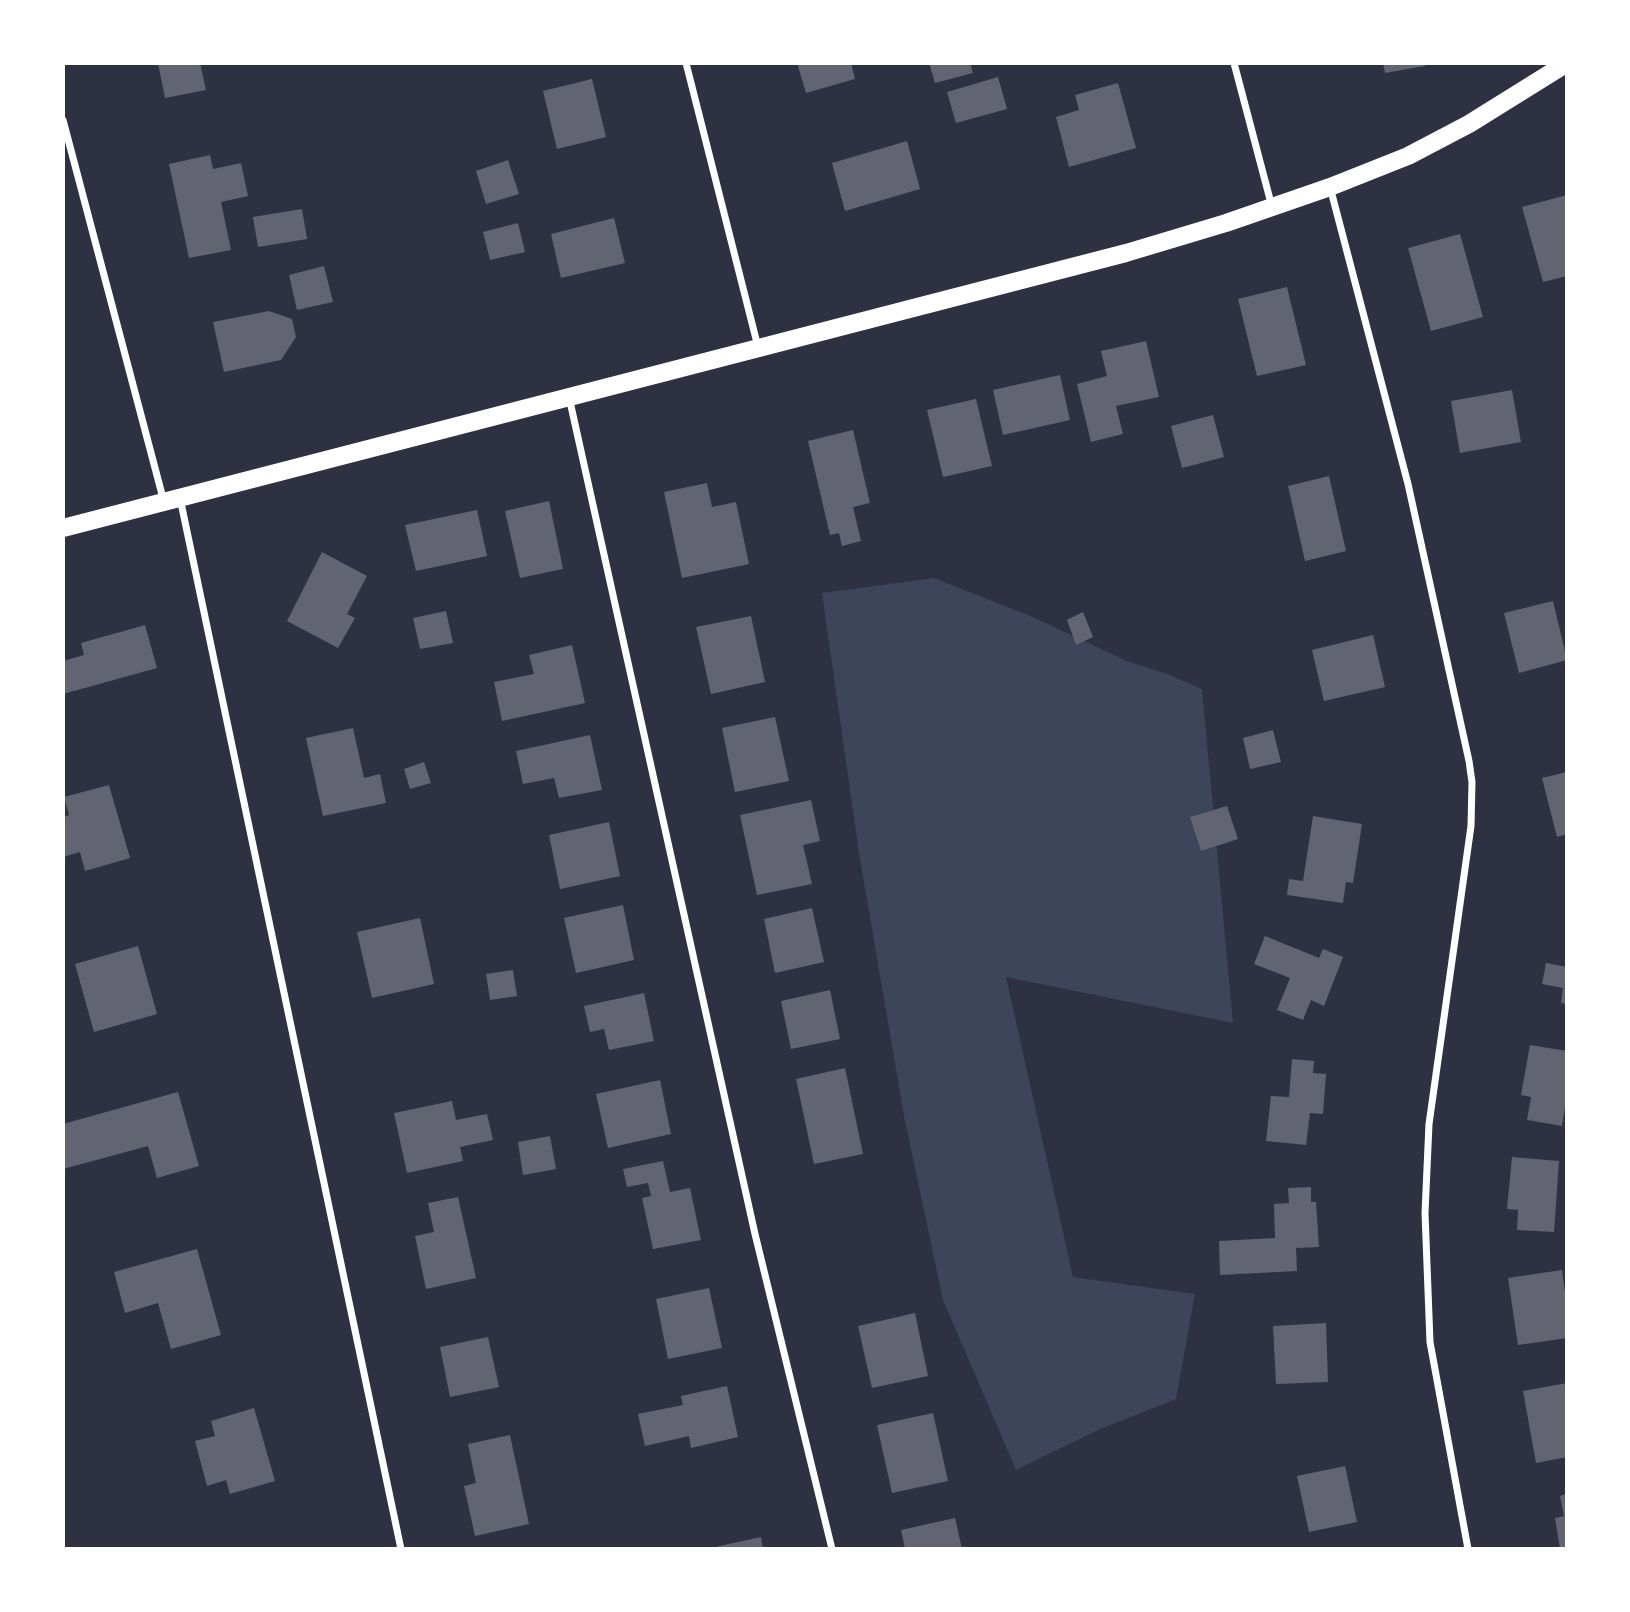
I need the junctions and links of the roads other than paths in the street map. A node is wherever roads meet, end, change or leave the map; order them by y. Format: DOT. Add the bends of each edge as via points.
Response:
graph roads {
  1 [pos="686,63"];
  2 [pos="1234,63"];
  3 [pos="1567,63"];
  4 [pos="63,120"];
  5 [pos="1330,187"];
  6 [pos="1272,208"];
  7 [pos="758,348"];
  8 [pos="569,397"];
  9 [pos="172,500"];
  10 [pos="63,528"];
  11 [pos="401,1549"];
  12 [pos="832,1549"];
  13 [pos="1468,1549"];
  1 -- 7 [label="street"];
  2 -- 6 [label="street"];
  3 -- 5 [label="main road" via="1439,140"];
  4 -- 9 [label="street"];
  5 -- 6 [label="main road"];
  5 -- 13 [label="street" via="1406,474 1471,772 1471,826 1429,1124 1425,1213 1430,1342"];
  6 -- 7 [label="main road" via="1126,253"];
  7 -- 8 [label="main road"];
  8 -- 9 [label="main road"];
  8 -- 12 [label="street" via="755,1234"];
  9 -- 10 [label="main road"];
  9 -- 11 [label="street"];
}
